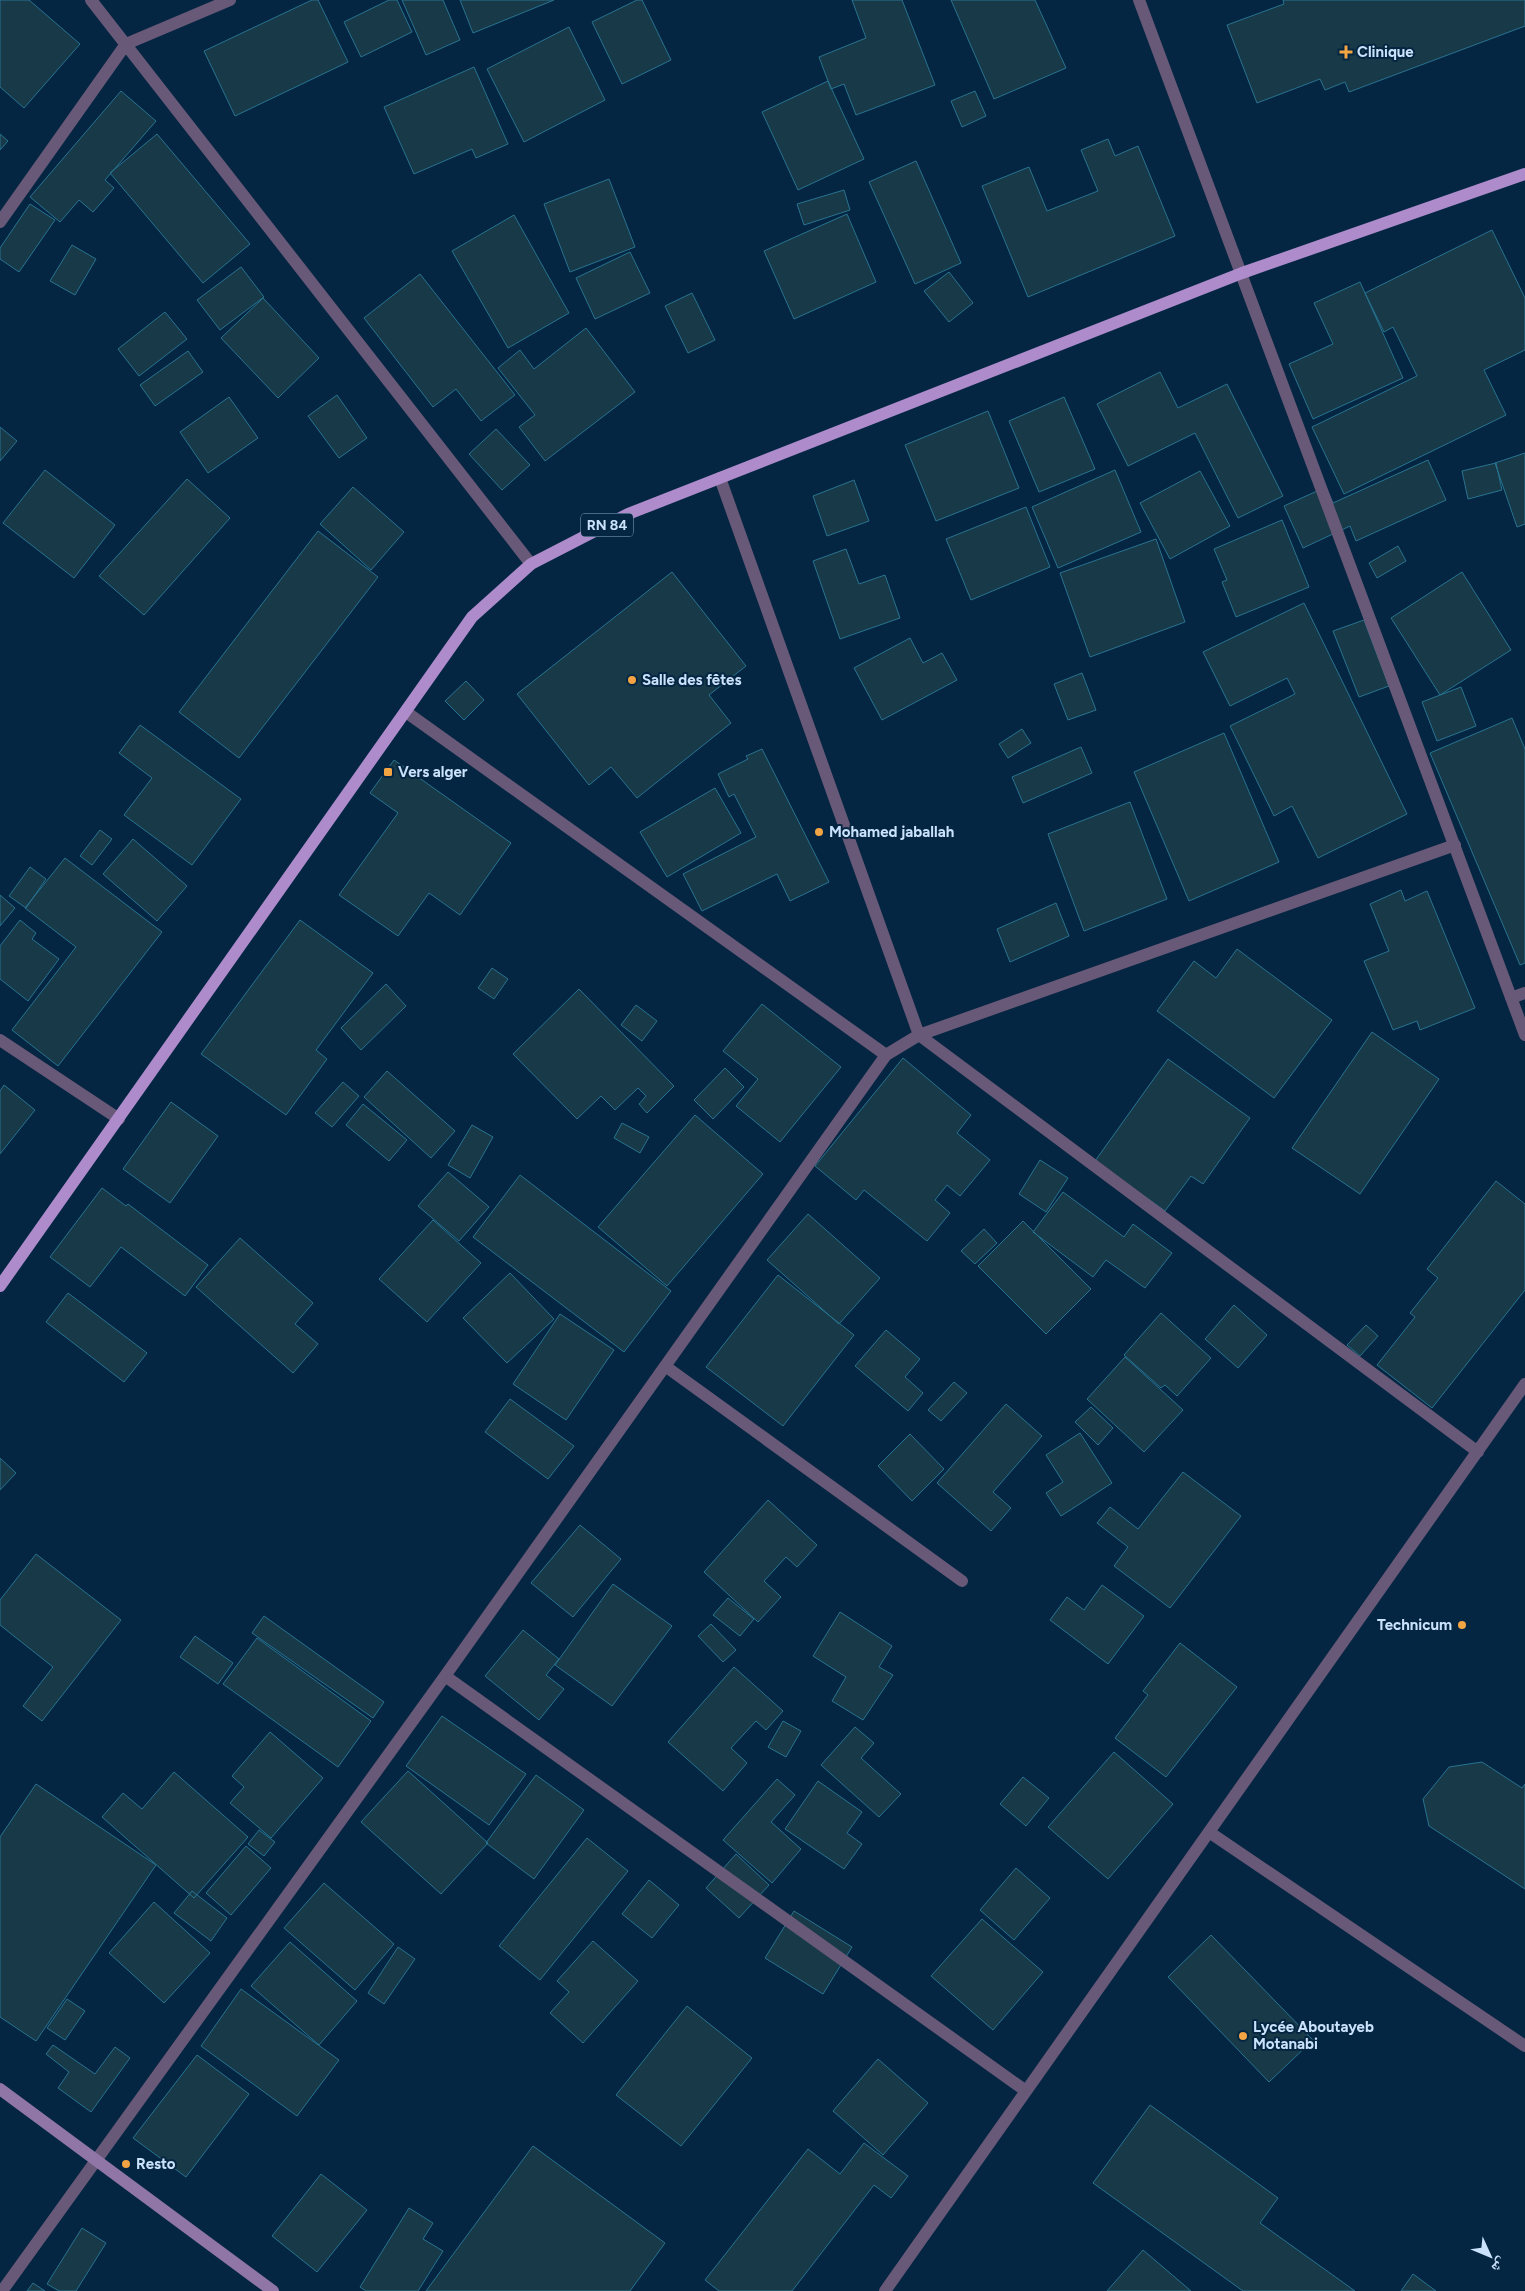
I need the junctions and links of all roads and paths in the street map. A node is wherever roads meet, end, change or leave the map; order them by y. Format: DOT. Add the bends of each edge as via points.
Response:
graph roads {
  1 [pos="91,0"];
  2 [pos="230,0"];
  3 [pos="1139,0"];
  4 [pos="126,44"];
  5 [pos="1525,174"];
  6 [pos="0,222"];
  7 [pos="1242,274"];
  8 [pos="720,478"];
  9 [pos="530,564"];
  10 [pos="406,712"];
  11 [pos="1454,845"];
  12 [pos="1525,993"];
  13 [pos="1511,998"];
  14 [pos="919,1035"];
  15 [pos="1525,1035"];
  16 [pos="0,1040"];
  17 [pos="886,1055"];
  18 [pos="119,1119"];
  19 [pos="0,1286"];
  20 [pos="665,1366"];
  21 [pos="1525,1384"];
  22 [pos="1478,1452"];
  23 [pos="962,1581"];
  24 [pos="445,1676"];
  25 [pos="1209,1832"];
  26 [pos="1525,2046"];
  27 [pos="0,2089"];
  28 [pos="1026,2091"];
  29 [pos="97,2160"];
  30 [pos="2,2291"];
  31 [pos="273,2291"];
  32 [pos="885,2291"];
  1 -- 4 [label="street"];
  2 -- 4 [label="street"];
  3 -- 7 [label="street"];
  4 -- 6 [label="street"];
  4 -- 9 [label="street"];
  5 -- 7 [label="main road, RN 84"];
  7 -- 8 [label="main road, RN 84"];
  7 -- 11 [label="street"];
  8 -- 9 [label="main road, RN 84" via="628,514"];
  8 -- 14 [label="street"];
  9 -- 10 [label="main road, RN 84" via="472,617"];
  10 -- 17 [label="street"];
  10 -- 18 [label="main road, RN 84"];
  11 -- 13 [label="street"];
  11 -- 14 [label="street"];
  12 -- 13 [label="street"];
  13 -- 15 [label="street"];
  14 -- 17 [label="street"];
  14 -- 22 [label="street"];
  16 -- 18 [label="street"];
  17 -- 20 [label="street"];
  18 -- 19 [label="main road, RN 84"];
  20 -- 23 [label="street"];
  20 -- 24 [label="street"];
  21 -- 22 [label="street"];
  22 -- 25 [label="street"];
  24 -- 28 [label="street"];
  24 -- 29 [label="street"];
  25 -- 26 [label="street"];
  25 -- 28 [label="street"];
  27 -- 29 [label="main road"];
  28 -- 32 [label="street"];
  29 -- 30 [label="street"];
  29 -- 31 [label="main road"];
}
